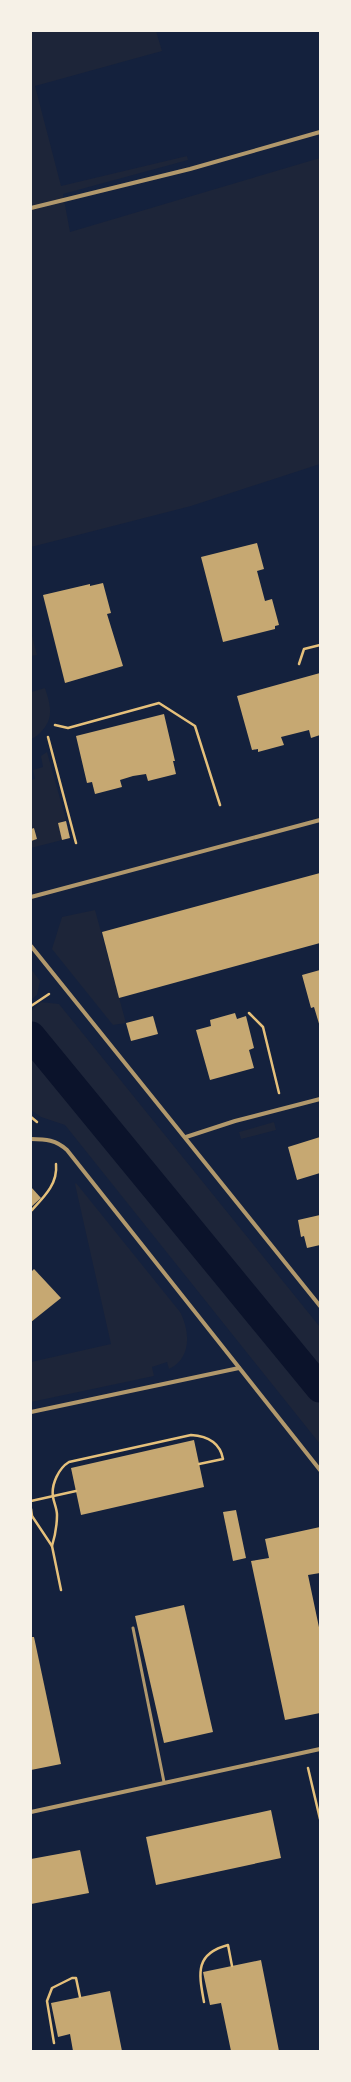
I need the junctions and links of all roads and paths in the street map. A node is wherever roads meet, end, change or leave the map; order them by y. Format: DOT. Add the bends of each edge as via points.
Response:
graph roads {
  1 [pos="320,132"];
  2 [pos="31,208"];
  3 [pos="320,645"];
  4 [pos="299,664"];
  5 [pos="56,725"];
  6 [pos="48,737"];
  7 [pos="220,805"];
  8 [pos="320,820"];
  9 [pos="76,843"];
  10 [pos="31,897"];
  11 [pos="31,946"];
  12 [pos="40,999"];
  13 [pos="31,1006"];
  14 [pos="249,1013"];
  15 [pos="281,1099"];
  16 [pos="320,1099"];
  17 [pos="186,1138"];
  18 [pos="31,1139"];
  19 [pos="56,1160"];
  20 [pos="31,1211"];
  21 [pos="320,1306"];
  22 [pos="239,1368"];
  23 [pos="31,1412"];
  24 [pos="199,1464"];
  25 [pos="320,1470"];
  26 [pos="76,1491"];
  27 [pos="53,1496"];
  28 [pos="31,1501"];
  29 [pos="31,1509"];
  30 [pos="52,1546"];
  31 [pos="61,1590"];
  32 [pos="133,1628"];
  33 [pos="320,1749"];
  34 [pos="305,1752"];
  35 [pos="164,1782"];
  36 [pos="31,1812"];
  37 [pos="320,1819"];
  38 [pos="232,1966"];
  39 [pos="80,1997"];
  40 [pos="204,2002"];
  41 [pos="54,2043"];
  1 -- 2 [label="street" via="190,169"];
  3 -- 4 [label="path" via="304,649"];
  5 -- 7 [label="path" via="68,728 159,704 195,726"];
  6 -- 9 [label="path"];
  8 -- 10 [label="street"];
  11 -- 17 [label="street"];
  12 -- 13 [label="path"];
  14 -- 15 [label="path" via="263,1028"];
  16 -- 17 [label="street" via="235,1121"];
  17 -- 21 [label="street"];
  18 -- 22 [label="street" via="58,1143 67,1150"];
  19 -- 20 [label="path" via="57,1172 48,1193"];
  22 -- 23 [label="street"];
  22 -- 25 [label="street"];
  24 -- 27 [label="path" via="223,1459 218,1446 203,1436 190,1435 70,1462 62,1466 57,1476"];
  26 -- 27 [label="path"];
  27 -- 28 [label="path"];
  27 -- 30 [label="path" via="57,1514"];
  29 -- 30 [label="path" via="32,1516"];
  30 -- 31 [label="path"];
  32 -- 35 [label="lane"];
  33 -- 34 [label="street"];
  34 -- 35 [label="street"];
  34 -- 37 [label="path"];
  35 -- 36 [label="street"];
  38 -- 40 [label="path" via="228,1945 205,1957 200,1966 199,1977"];
  39 -- 41 [label="path" via="76,1978 52,1988 47,2001"];
}
